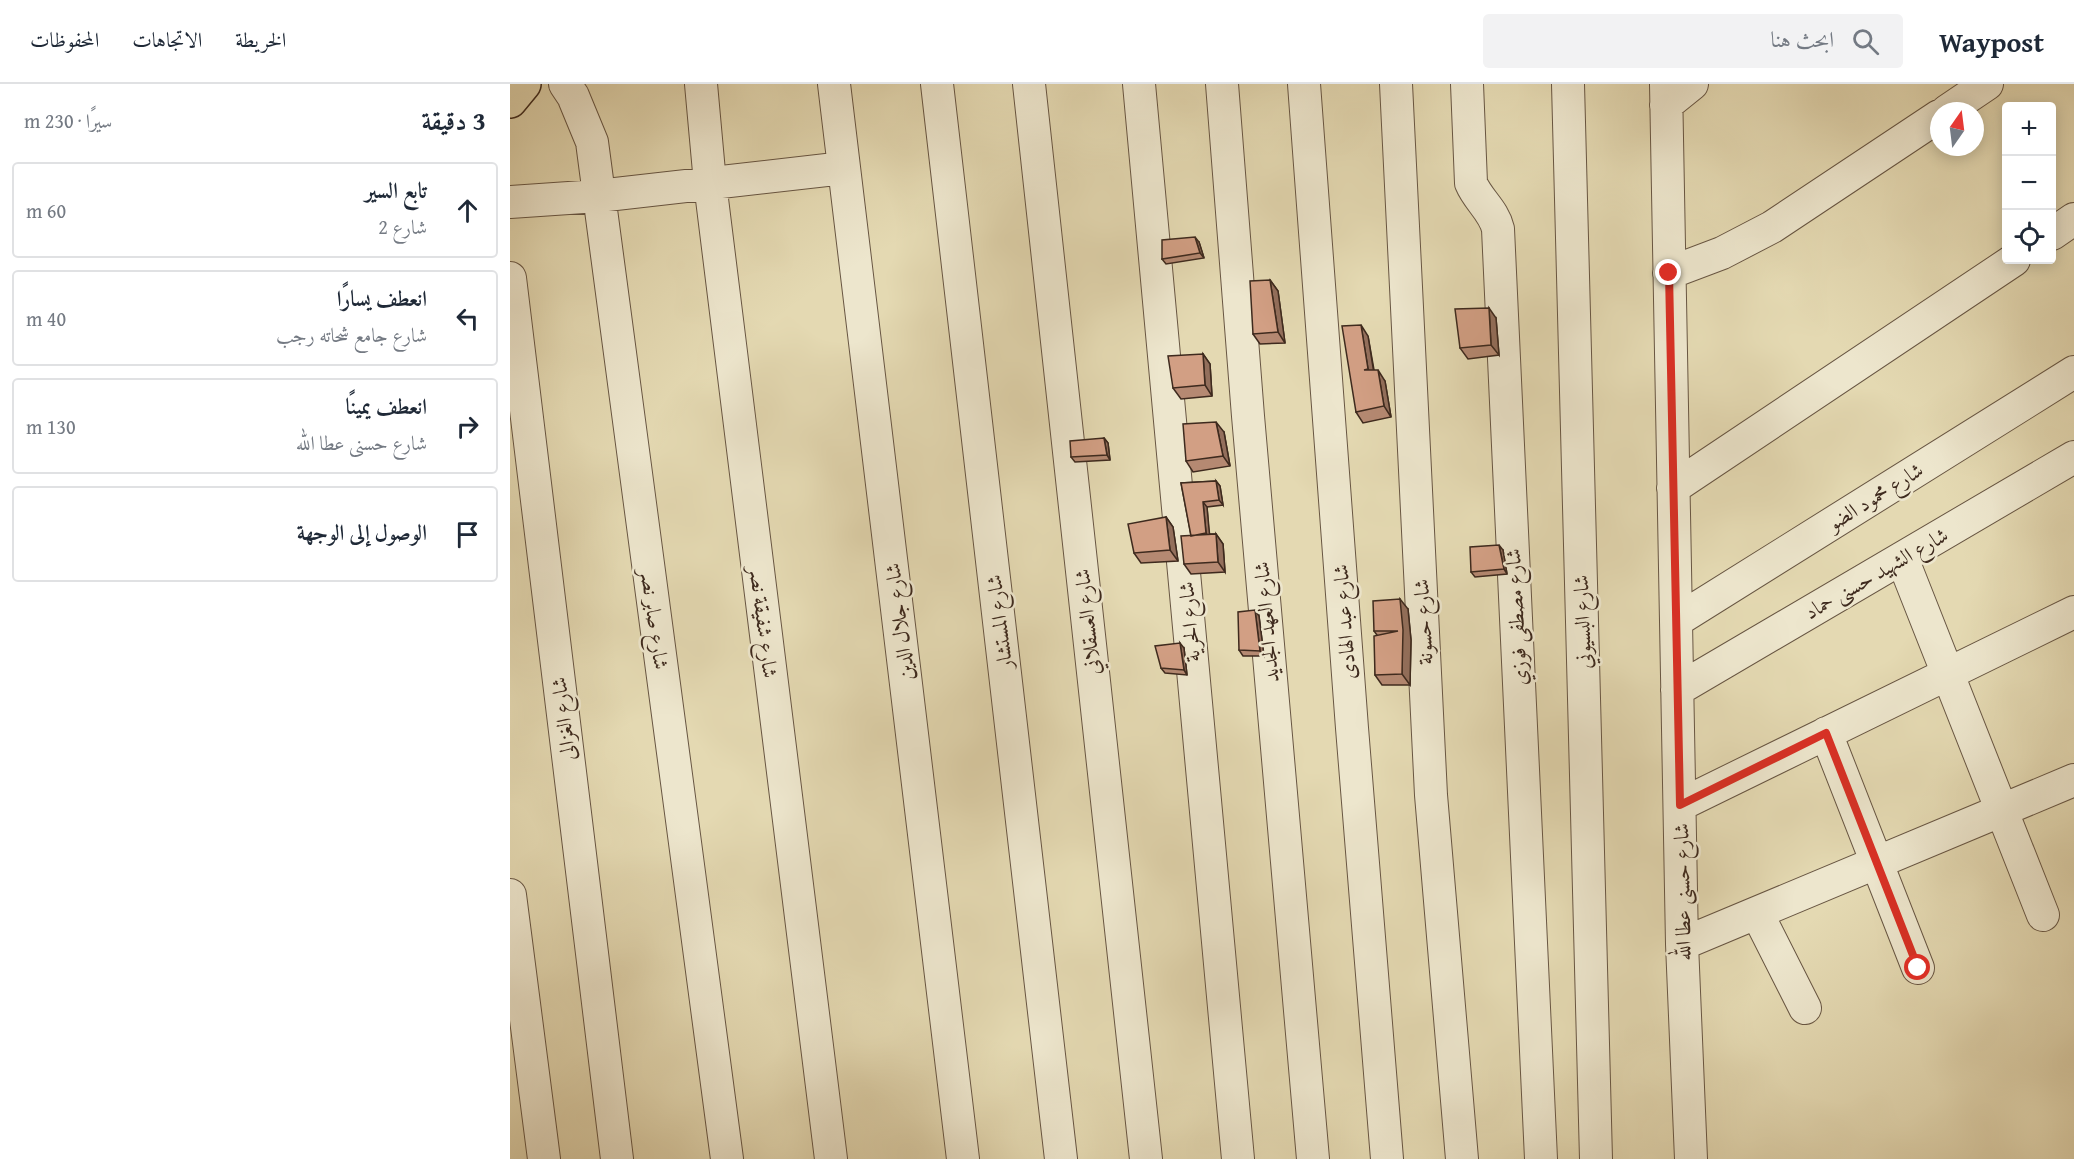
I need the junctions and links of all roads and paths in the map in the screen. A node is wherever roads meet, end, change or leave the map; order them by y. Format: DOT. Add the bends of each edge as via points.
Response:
graph roads {
  1 [pos="524,84"];
  2 [pos="565,84"];
  3 [pos="700,84"];
  4 [pos="834,84"];
  5 [pos="937,84"];
  6 [pos="1029,84"];
  7 [pos="1139,84"];
  8 [pos="1222,84"];
  9 [pos="1304,84"];
  10 [pos="1396,84"];
  11 [pos="1467,84"];
  12 [pos="1568,84"];
  13 [pos="1692,84"];
  14 [pos="1987,84"];
  15 [pos="1666,94"];
  16 [pos="510,101"];
  17 [pos="1960,102"];
  18 [pos="1930,122"];
  19 [pos="844,168"];
  20 [pos="710,183"];
  21 [pos="598,196"];
  22 [pos="510,202"];
  23 [pos="2074,219"];
  24 [pos="2056,231"];
  25 [pos="2008,264"];
  26 [pos="1669,273"];
  27 [pos="510,278"];
  28 [pos="2074,372"];
  29 [pos="2074,457"];
  30 [pos="1673,488"];
  31 [pos="1902,558"];
  32 [pos="2072,619"];
  33 [pos="1676,621"];
  34 [pos="1948,673"];
  35 [pos="1677,690"];
  36 [pos="1826,733"];
  37 [pos="2074,780"];
  38 [pos="1680,805"];
  39 [pos="2002,810"];
  40 [pos="1877,862"];
  41 [pos="510,895"];
  42 [pos="1757,913"];
  43 [pos="2043,915"];
  44 [pos="1682,944"];
  45 [pos="1918,968"];
  46 [pos="1805,1008"];
  47 [pos="544,1159"];
  48 [pos="617,1159"];
  49 [pos="727,1159"];
  50 [pos="831,1159"];
  51 [pos="963,1159"];
  52 [pos="1061,1159"];
  53 [pos="1146,1159"];
  54 [pos="1238,1159"];
  55 [pos="1313,1159"];
  56 [pos="1387,1159"];
  57 [pos="1462,1159"];
  58 [pos="1541,1159"];
  59 [pos="1596,1159"];
  60 [pos="1691,1159"];
  1 -- 16 [label="main road"];
  2 -- 21 [label="street, شارع صابر نصر" via="592,142"];
  3 -- 20 [label="street, شارع شفيقة نصر"];
  4 -- 19 [label="street, شارع جلال الدين"];
  5 -- 52 [label="street, شارع المستشار"];
  6 -- 53 [label="street, شارع العسقلاني"];
  7 -- 54 [label="street, شارع الحرية"];
  8 -- 55 [label="street, شارع العهد الجديد"];
  9 -- 56 [label="street, شارع عبد الهادى"];
  10 -- 57 [label="street, شارع حسونة" via="1431,795"];
  11 -- 58 [label="street, شارع مصطفى فوزي" via="1471,183 1496,219 1498,230"];
  12 -- 59 [label="street, شارع البسيوني"];
  13 -- 15 [label="street"];
  14 -- 17 [label="street"];
  15 -- 26 [label="street, شارع حسنى عطا الله"];
  18 -- 26 [label="street" via="1772,227 1722,253"];
  19 -- 20 [label="street"];
  19 -- 51 [label="street, شارع جلال الدين"];
  20 -- 21 [label="street"];
  20 -- 50 [label="street, شارع شفيقة نصر"];
  21 -- 22 [label="street"];
  21 -- 49 [label="street, شارع صابر نصر"];
  23 -- 24 [label="street"];
  25 -- 30 [label="street"];
  26 -- 30 [label="street, شارع حسنى عطا الله"];
  27 -- 48 [label="street, شارع الغزالى"];
  28 -- 33 [label="street, شارع محمود الضو"];
  29 -- 31 [label="street, شارع الشهيد حسنى حماد"];
  30 -- 33 [label="street, شارع حسنى عطا الله"];
  31 -- 34 [label="street"];
  31 -- 35 [label="street, شارع الشهيد حسنى حماد"];
  32 -- 34 [label="street"];
  33 -- 35 [label="street, شارع حسنى عطا الله"];
  34 -- 36 [label="street"];
  34 -- 39 [label="street"];
  35 -- 38 [label="street, شارع حسنى عطا الله"];
  36 -- 38 [label="street"];
  36 -- 40 [label="street"];
  37 -- 39 [label="street"];
  38 -- 44 [label="street, شارع حسنى عطا الله"];
  39 -- 40 [label="street"];
  39 -- 43 [label="street"];
  40 -- 42 [label="street"];
  40 -- 45 [label="street"];
  41 -- 47 [label="street"];
  42 -- 44 [label="street"];
  42 -- 46 [label="street"];
  44 -- 60 [label="street, شارع حسنى عطا الله"];
}
